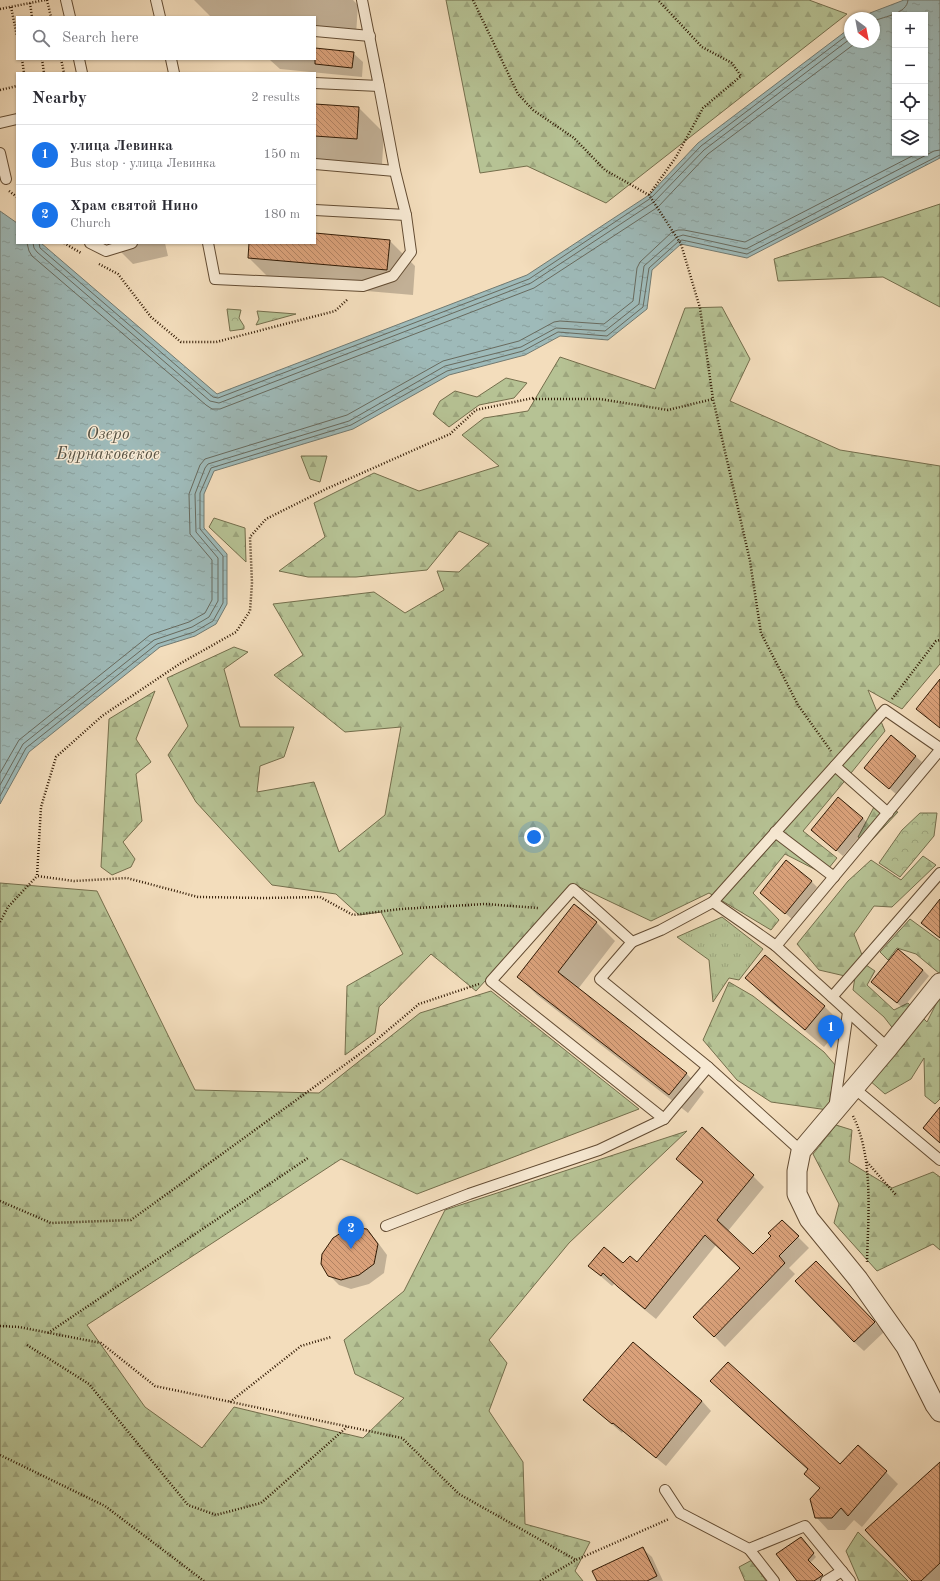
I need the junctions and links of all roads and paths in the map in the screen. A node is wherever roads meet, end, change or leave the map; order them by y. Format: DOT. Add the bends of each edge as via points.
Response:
graph roads {
  1 [pos="46,0"];
  2 [pos="66,0"];
  3 [pos="156,0"];
  4 [pos="362,0"];
  5 [pos="473,0"];
  6 [pos="658,0"];
  7 [pos="30,3"];
  8 [pos="11,7"];
  9 [pos="0,10"];
  10 [pos="32,16"];
  11 [pos="51,16"];
  12 [pos="70,16"];
  13 [pos="160,16"];
  14 [pos="16,31"];
  15 [pos="316,31"];
  16 [pos="370,36"];
  17 [pos="22,60"];
  18 [pos="42,60"];
  19 [pos="61,60"];
  20 [pos="79,60"];
  21 [pos="171,60"];
  22 [pos="24,72"];
  23 [pos="44,72"];
  24 [pos="64,72"];
  25 [pos="82,72"];
  26 [pos="174,72"];
  27 [pos="316,83"];
  28 [pos="16,86"];
  29 [pos="379,86"];
  30 [pos="0,90"];
  31 [pos="16,119"];
  32 [pos="0,123"];
  33 [pos="0,152"];
  34 [pos="316,164"];
  35 [pos="395,171"];
  36 [pos="6,179"];
  37 [pos="649,195"];
  38 [pos="316,210"];
  39 [pos="406,215"];
  40 [pos="66,244"];
  41 [pos="92,244"];
  42 [pos="129,244"];
  43 [pos="208,244"];
  44 [pos="86,256"];
  45 [pos="99,264"];
  46 [pos="363,286"];
  47 [pos="534,398"];
  48 [pos="529,399"];
  49 [pos="713,399"];
  50 [pos="940,640"];
  51 [pos="885,710"];
  52 [pos="940,749"];
  53 [pos="836,764"];
  54 [pos="888,812"];
  55 [pos="776,832"];
  56 [pos="940,873"];
  57 [pos="37,876"];
  58 [pos="834,878"];
  59 [pos="713,902"];
  60 [pos="555,910"];
  61 [pos="0,922"];
  62 [pos="632,942"];
  63 [pos="776,946"];
  64 [pos="491,981"];
  65 [pos="940,983"];
  66 [pos="832,997"];
  67 [pos="848,1012"];
  68 [pos="888,1048"];
  69 [pos="708,1067"];
  70 [pos="844,1101"];
  71 [pos="664,1118"];
  72 [pos="801,1151"];
  73 [pos="308,1158"];
  74 [pos="940,1160"];
  75 [pos="866,1162"];
  76 [pos="896,1195"];
  77 [pos="0,1201"];
  78 [pos="386,1226"];
  79 [pos="866,1291"];
  80 [pos="0,1326"];
  81 [pos="48,1333"];
  82 [pos="330,1337"];
  83 [pos="27,1345"];
  84 [pos="230,1402"];
  85 [pos="940,1412"];
  86 [pos="348,1426"];
  87 [pos="0,1455"];
  88 [pos="665,1490"];
  89 [pos="680,1513"];
  90 [pos="748,1549"];
  91 [pos="576,1560"];
  92 [pos="842,1570"];
  93 [pos="204,1581"];
  94 [pos="540,1581"];
  95 [pos="774,1581"];
  96 [pos="826,1581"];
  97 [pos="850,1581"];
  1 -- 7 [label="path"];
  1 -- 11 [label="path"];
  2 -- 12 [label="lane"];
  3 -- 13 [label="lane"];
  4 -- 16 [label="lane"];
  5 -- 37 [label="path" via="518,94 534,110 574,138 605,170"];
  6 -- 37 [label="path" via="702,47 732,63 741,76 703,108 676,157"];
  7 -- 8 [label="path"];
  7 -- 10 [label="path"];
  8 -- 9 [label="path"];
  8 -- 14 [label="path"];
  15 -- 16 [label="lane"];
  16 -- 29 [label="lane"];
  17 -- 22 [label="path"];
  18 -- 23 [label="path"];
  19 -- 24 [label="path"];
  20 -- 25 [label="lane"];
  21 -- 26 [label="lane"];
  27 -- 29 [label="lane"];
  28 -- 30 [label="path"];
  29 -- 35 [label="lane"];
  31 -- 32 [label="lane"];
  33 -- 36 [label="lane"];
  34 -- 35 [label="lane"];
  35 -- 39 [label="lane"];
  37 -- 49 [label="path" via="681,244 700,308"];
  38 -- 39 [label="lane"];
  39 -- 46 [label="lane" via="411,252 393,276"];
  40 -- 44 [label="path"];
  41 -- 42 [label="lane" via="106,251"];
  43 -- 46 [label="lane" via="214,279"];
  45 -- 46 [label="path" via="118,274 151,317 181,342 216,342 335,311"];
  47 -- 48 [label="path"];
  48 -- 49 [label="path" via="600,399 668,410"];
  48 -- 57 [label="path" via="476,410 450,434 326,489 266,519 250,537 250,611 236,632 181,663 102,716 56,757 41,807"];
  49 -- 53 [label="path" via="750,561 761,633 798,705"];
  50 -- 51 [label="path" via="936,641"];
  51 -- 52 [label="lane"];
  51 -- 53 [label="lane"];
  52 -- 54 [label="lane"];
  53 -- 54 [label="lane"];
  53 -- 55 [label="lane"];
  54 -- 58 [label="lane"];
  55 -- 58 [label="lane"];
  55 -- 59 [label="lane"];
  56 -- 66 [label="lane"];
  57 -- 60 [label="path" via="74,881 127,878 198,897 320,897 353,915 485,904"];
  57 -- 61 [label="path" via="8,907"];
  58 -- 63 [label="lane"];
  59 -- 62 [label="lane" via="661,930"];
  59 -- 63 [label="lane"];
  60 -- 62 [label="lane" via="573,889"];
  60 -- 64 [label="lane"];
  62 -- 69 [label="lane" via="600,979"];
  63 -- 66 [label="lane"];
  64 -- 71 [label="lane"];
  64 -- 77 [label="path" via="419,1004 361,1053 131,1220 51,1223"];
  65 -- 68 [label="street"];
  66 -- 67 [label="lane"];
  67 -- 68 [label="lane"];
  67 -- 70 [label="lane"];
  68 -- 70 [label="street"];
  69 -- 71 [label="lane"];
  69 -- 72 [label="lane"];
  70 -- 72 [label="street"];
  70 -- 74 [label="lane"];
  70 -- 75 [label="path" via="859,1129"];
  71 -- 78 [label="lane" via="599,1150"];
  72 -- 79 [label="street" via="797,1171 797,1194 809,1219"];
  73 -- 81 [label="path"];
  75 -- 76 [label="path"];
  75 -- 79 [label="path"];
  79 -- 85 [label="street" via="906,1347"];
  80 -- 81 [label="path"];
  81 -- 84 [label="path" via="101,1343 155,1386"];
  82 -- 84 [label="path" via="300,1346"];
  83 -- 86 [label="path" via="89,1384 188,1505 216,1515 261,1503"];
  84 -- 86 [label="path"];
  86 -- 91 [label="path" via="402,1438 459,1494"];
  87 -- 93 [label="path" via="105,1506"];
  88 -- 89 [label="lane"];
  89 -- 90 [label="lane"];
  89 -- 91 [label="path"];
  90 -- 92 [label="lane" via="804,1526"];
  90 -- 95 [label="lane"];
  91 -- 94 [label="path"];
  92 -- 96 [label="lane"];
  92 -- 97 [label="lane"];
}
